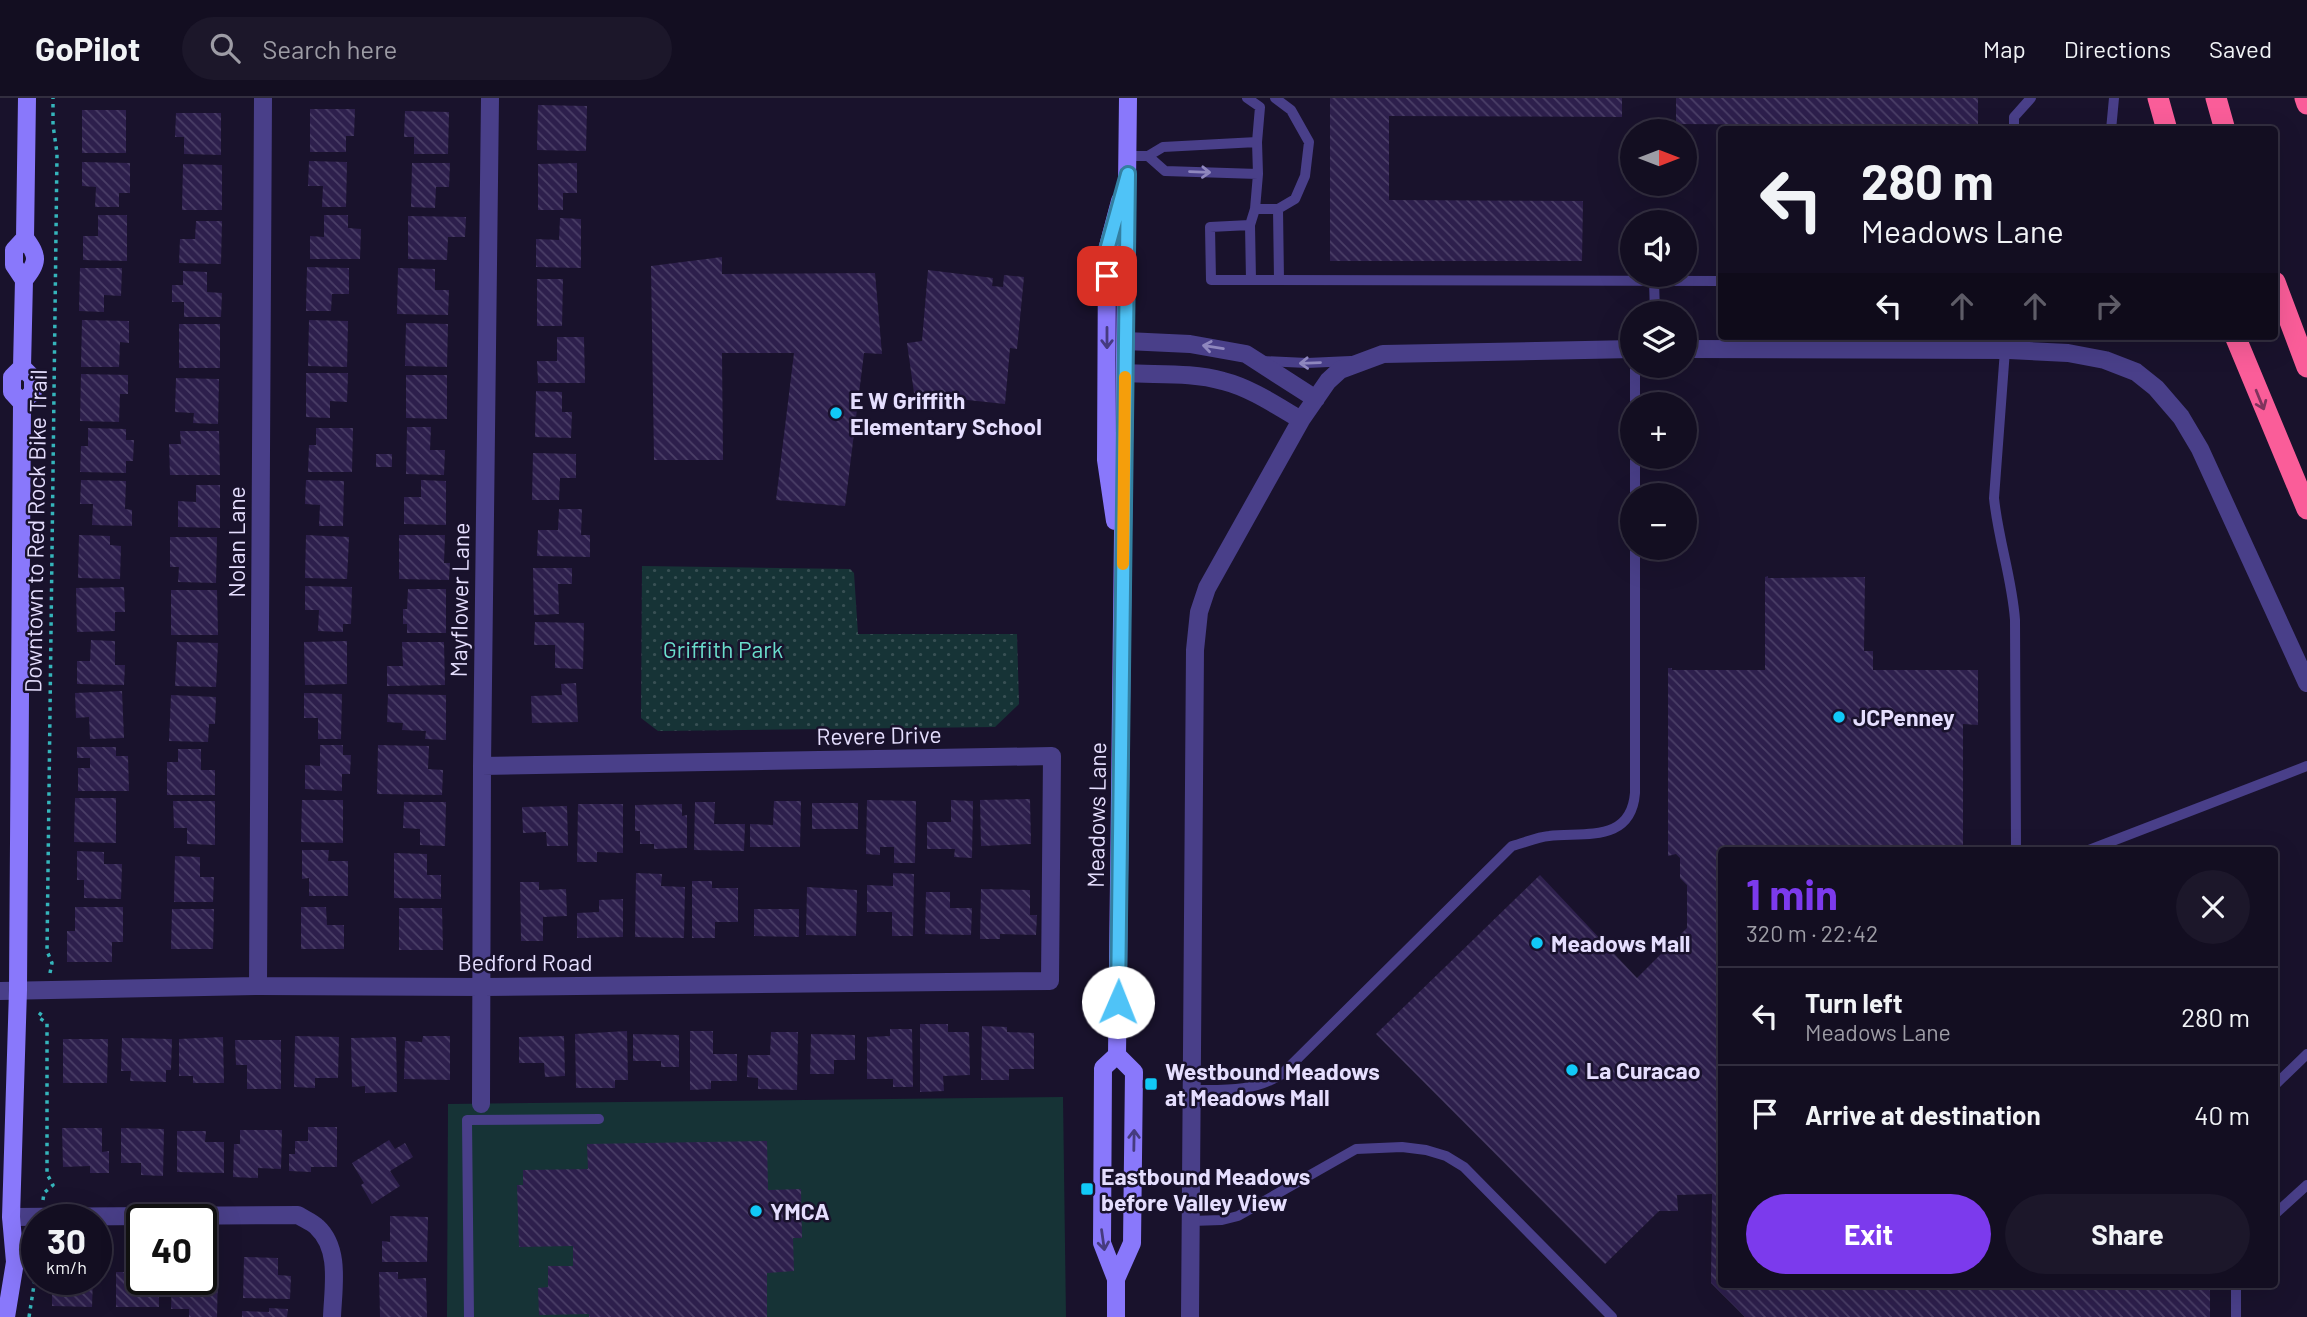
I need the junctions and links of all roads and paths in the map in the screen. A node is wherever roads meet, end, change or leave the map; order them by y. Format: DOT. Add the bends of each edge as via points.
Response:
graph roads {
  1 [pos="27,98"];
  2 [pos="53,98"];
  3 [pos="263,98"];
  4 [pos="490,98"];
  5 [pos="1128,98"];
  6 [pos="1247,98"];
  7 [pos="1274,98"];
  8 [pos="2031,98"];
  9 [pos="2113,98"];
  10 [pos="2158,98"];
  11 [pos="2216,98"];
  12 [pos="2305,98"];
  13 [pos="1259,103"];
  14 [pos="2307,104"];
  15 [pos="2014,126"];
  16 [pos="2111,126"];
  17 [pos="2166,126"];
  18 [pos="2224,126"];
  19 [pos="1257,142"];
  20 [pos="1148,156"];
  21 [pos="1128,165"];
  22 [pos="1258,174"];
  23 [pos="1255,209"];
  24 [pos="1278,209"];
  25 [pos="1250,225"];
  26 [pos="1251,281"];
  27 [pos="1279,281"];
  28 [pos="1620,282"];
  29 [pos="1697,282"];
  30 [pos="1718,282"];
  31 [pos="2278,290"];
  32 [pos="2237,340"];
  33 [pos="1126,341"];
  34 [pos="1620,349"];
  35 [pos="1697,349"];
  36 [pos="2005,351"];
  37 [pos="1259,361"];
  38 [pos="1360,361"];
  39 [pos="2307,367"];
  40 [pos="1125,373"];
  41 [pos="1316,399"];
  42 [pos="1301,420"];
  43 [pos="2307,509"];
  44 [pos="1635,560"];
  45 [pos="1123,575"];
  46 [pos="2307,683"];
  47 [pos="482,766"];
  48 [pos="2307,766"];
  49 [pos="2016,847"];
  50 [pos="2097,847"];
  51 [pos="52,963"];
  52 [pos="1051,981"];
  53 [pos="258,986"];
  54 [pos="483,987"];
  55 [pos="9,990"];
  56 [pos="47,1023"];
  57 [pos="2307,1054"];
  58 [pos="1117,1055"];
  59 [pos="2278,1082"];
  60 [pos="1193,1090"];
  61 [pos="481,1112"];
  62 [pos="599,1119"];
  63 [pos="53,1185"];
  64 [pos="2307,1185"];
  65 [pos="2278,1211"];
  66 [pos="11,1217"];
  67 [pos="1191,1221"];
  68 [pos="0,1244"];
  69 [pos="1116,1279"];
  70 [pos="2236,1288"];
  71 [pos="32,1295"];
  72 [pos="6,1317"];
  73 [pos="29,1317"];
  74 [pos="332,1317"];
  75 [pos="469,1317"];
  76 [pos="1116,1317"];
  77 [pos="1190,1317"];
  78 [pos="1612,1317"];
  79 [pos="2236,1317"];
  1 -- 55 [label="street" via="25,238 14,250 14,265 24,280 22,367 12,377 12,392 22,403"];
  2 -- 51 [label="path, Downtown to Red Rock Bike Trail" via="57,153 47,951"];
  3 -- 53 [label="street, Nolan Lane"];
  4 -- 47 [label="street, Mayflower Lane"];
  5 -- 21 [label="street, Meadows Lane"];
  6 -- 13 [label="lane"];
  7 -- 13 [label="lane"];
  7 -- 24 [label="lane" via="1290,110 1309,142 1305,176 1295,200"];
  8 -- 15 [label="lane" via="2014,117"];
  9 -- 16 [label="lane"];
  10 -- 17 [label="highway"];
  11 -- 18 [label="highway"];
  12 -- 14 [label="highway"];
  13 -- 19 [label="lane"];
  19 -- 20 [label="lane" via="1163,147"];
  19 -- 22 [label="lane"];
  20 -- 21 [label="lane"];
  20 -- 22 [label="lane, one-way" via="1165,171"];
  21 -- 33 [label="street, Meadows Lane"];
  21 -- 45 [label="street, Meadows Lane, one-way" via="1107,250 1106,460"];
  22 -- 23 [label="lane"];
  23 -- 24 [label="lane"];
  23 -- 25 [label="lane"];
  24 -- 27 [label="lane"];
  25 -- 26 [label="lane"];
  25 -- 26 [label="lane" via="1210,227 1211,280"];
  26 -- 27 [label="lane"];
  27 -- 28 [label="lane"];
  29 -- 30 [label="lane"];
  31 -- 39 [label="highway"];
  32 -- 43 [label="highway, one-way"];
  37 -- 33 [label="street, one-way" via="1220,348"];
  33 -- 40 [label="street, Meadows Lane"];
  34 -- 38 [label="street" via="1383,354"];
  35 -- 36 [label="street"];
  36 -- 46 [label="street" via="2067,353 2105,360 2136,372 2156,388 2181,417 2217,483"];
  36 -- 49 [label="lane" via="1994,498 2015,620"];
  38 -- 37 [label="lane, one-way"];
  37 -- 41 [label="street"];
  38 -- 41 [label="street" via="1339,370"];
  40 -- 42 [label="street" via="1224,381"];
  40 -- 45 [label="street, Meadows Lane"];
  41 -- 42 [label="street"];
  42 -- 60 [label="street" via="1212,578 1196,625"];
  44 -- 60 [label="lane" via="1635,793 1629,816 1617,827 1599,833 1547,836 1512,846 1282,1074 1244,1089"];
  45 -- 58 [label="street, Meadows Lane"];
  47 -- 52 [label="street, Revere Drive" via="1052,756"];
  47 -- 54 [label="street, Mayflower Lane"];
  48 -- 50 [label="lane"];
  52 -- 54 [label="street, Bedford Road"];
  53 -- 54 [label="street, Bedford Road"];
  53 -- 55 [label="street, Bedford Road"];
  54 -- 61 [label="street, Mayflower Lane"];
  55 -- 66 [label="street"];
  56 -- 63 [label="path" via="47,1174"];
  57 -- 59 [label="lane"];
  58 -- 69 [label="street, Meadows Lane, one-way" via="1103,1068 1102,1243"];
  69 -- 58 [label="street, Meadows Lane, one-way" via="1132,1243 1134,1085 1134,1072"];
  60 -- 67 [label="street"];
  61 -- 62 [label="lane"];
  61 -- 75 [label="lane" via="467,1120"];
  64 -- 65 [label="lane"];
  66 -- 68 [label="street"];
  66 -- 72 [label="street" via="15,1262"];
  66 -- 74 [label="street" via="298,1215 317,1226 327,1240 333,1258"];
  67 -- 77 [label="street"];
  67 -- 78 [label="lane" via="1238,1216 1356,1149 1426,1150 1464,1167"];
  69 -- 76 [label="street, Meadows Lane"];
  70 -- 79 [label="lane"];
  71 -- 73 [label="path"];
}
